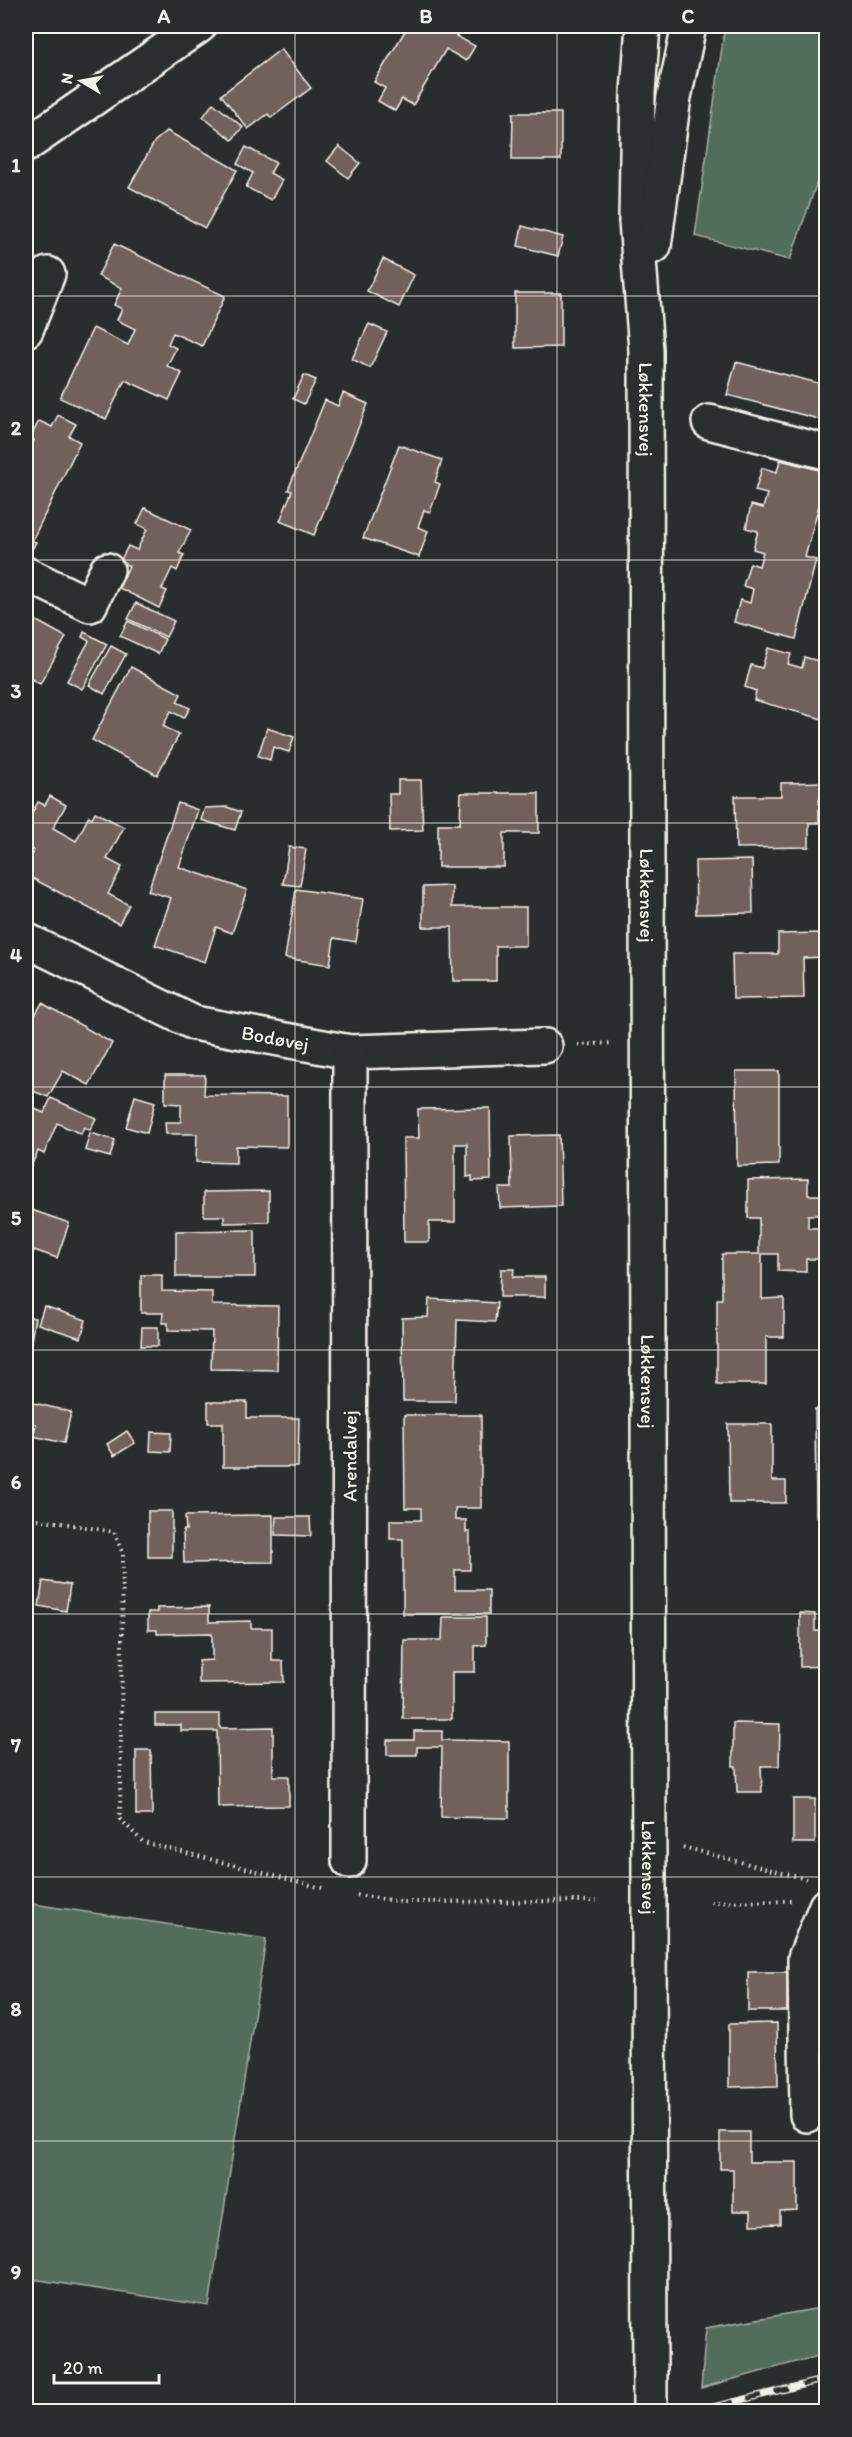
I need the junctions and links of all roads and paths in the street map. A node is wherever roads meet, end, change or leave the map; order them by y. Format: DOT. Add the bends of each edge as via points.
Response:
graph roads {
  1 [pos="199,26"];
  2 [pos="643,26"];
  3 [pos="689,26"];
  4 [pos="26,146"];
  5 [pos="48,274"];
  6 [pos="26,330"];
  7 [pos="646,350"];
  8 [pos="709,422"];
  9 [pos="826,452"];
  10 [pos="107,570"];
  11 [pos="26,574"];
  12 [pos="26,940"];
  13 [pos="646,1041"];
  14 [pos="545,1047"];
  15 [pos="350,1052"];
  16 [pos="26,1517"];
  17 [pos="649,1839"];
  18 [pos="349,1861"];
  19 [pos="336,1891"];
  20 [pos="347,1894"];
  21 [pos="813,1895"];
  22 [pos="597,1901"];
  23 [pos="711,1902"];
  24 [pos="807,2115"];
  25 [pos="650,2412"];
  1 -- 4 [label="main road"];
  2 -- 7 [label="main road, Løkkensvej" via="636,221"];
  3 -- 7 [label="main road, Løkkensvej" via="656,223"];
  5 -- 6 [label="main road"];
  7 -- 13 [label="main road, Løkkensvej"];
  8 -- 9 [label="main road"];
  10 -- 11 [label="main road" via="90,605"];
  12 -- 15 [label="main road, Bodøvej" via="194,1023"];
  13 -- 14 [label="path"];
  13 -- 17 [label="main road, Løkkensvej"];
  14 -- 15 [label="main road, Bodøvej"];
  15 -- 18 [label="main road, Arendalvej"];
  16 -- 19 [label="path" via="114,1532 123,1554 120,1819 143,1842"];
  17 -- 21 [label="path"];
  17 -- 25 [label="main road, Løkkensvej"];
  20 -- 22 [label="path" via="403,1902"];
  21 -- 23 [label="path"];
  21 -- 24 [label="main road" via="805,1958"];
}
